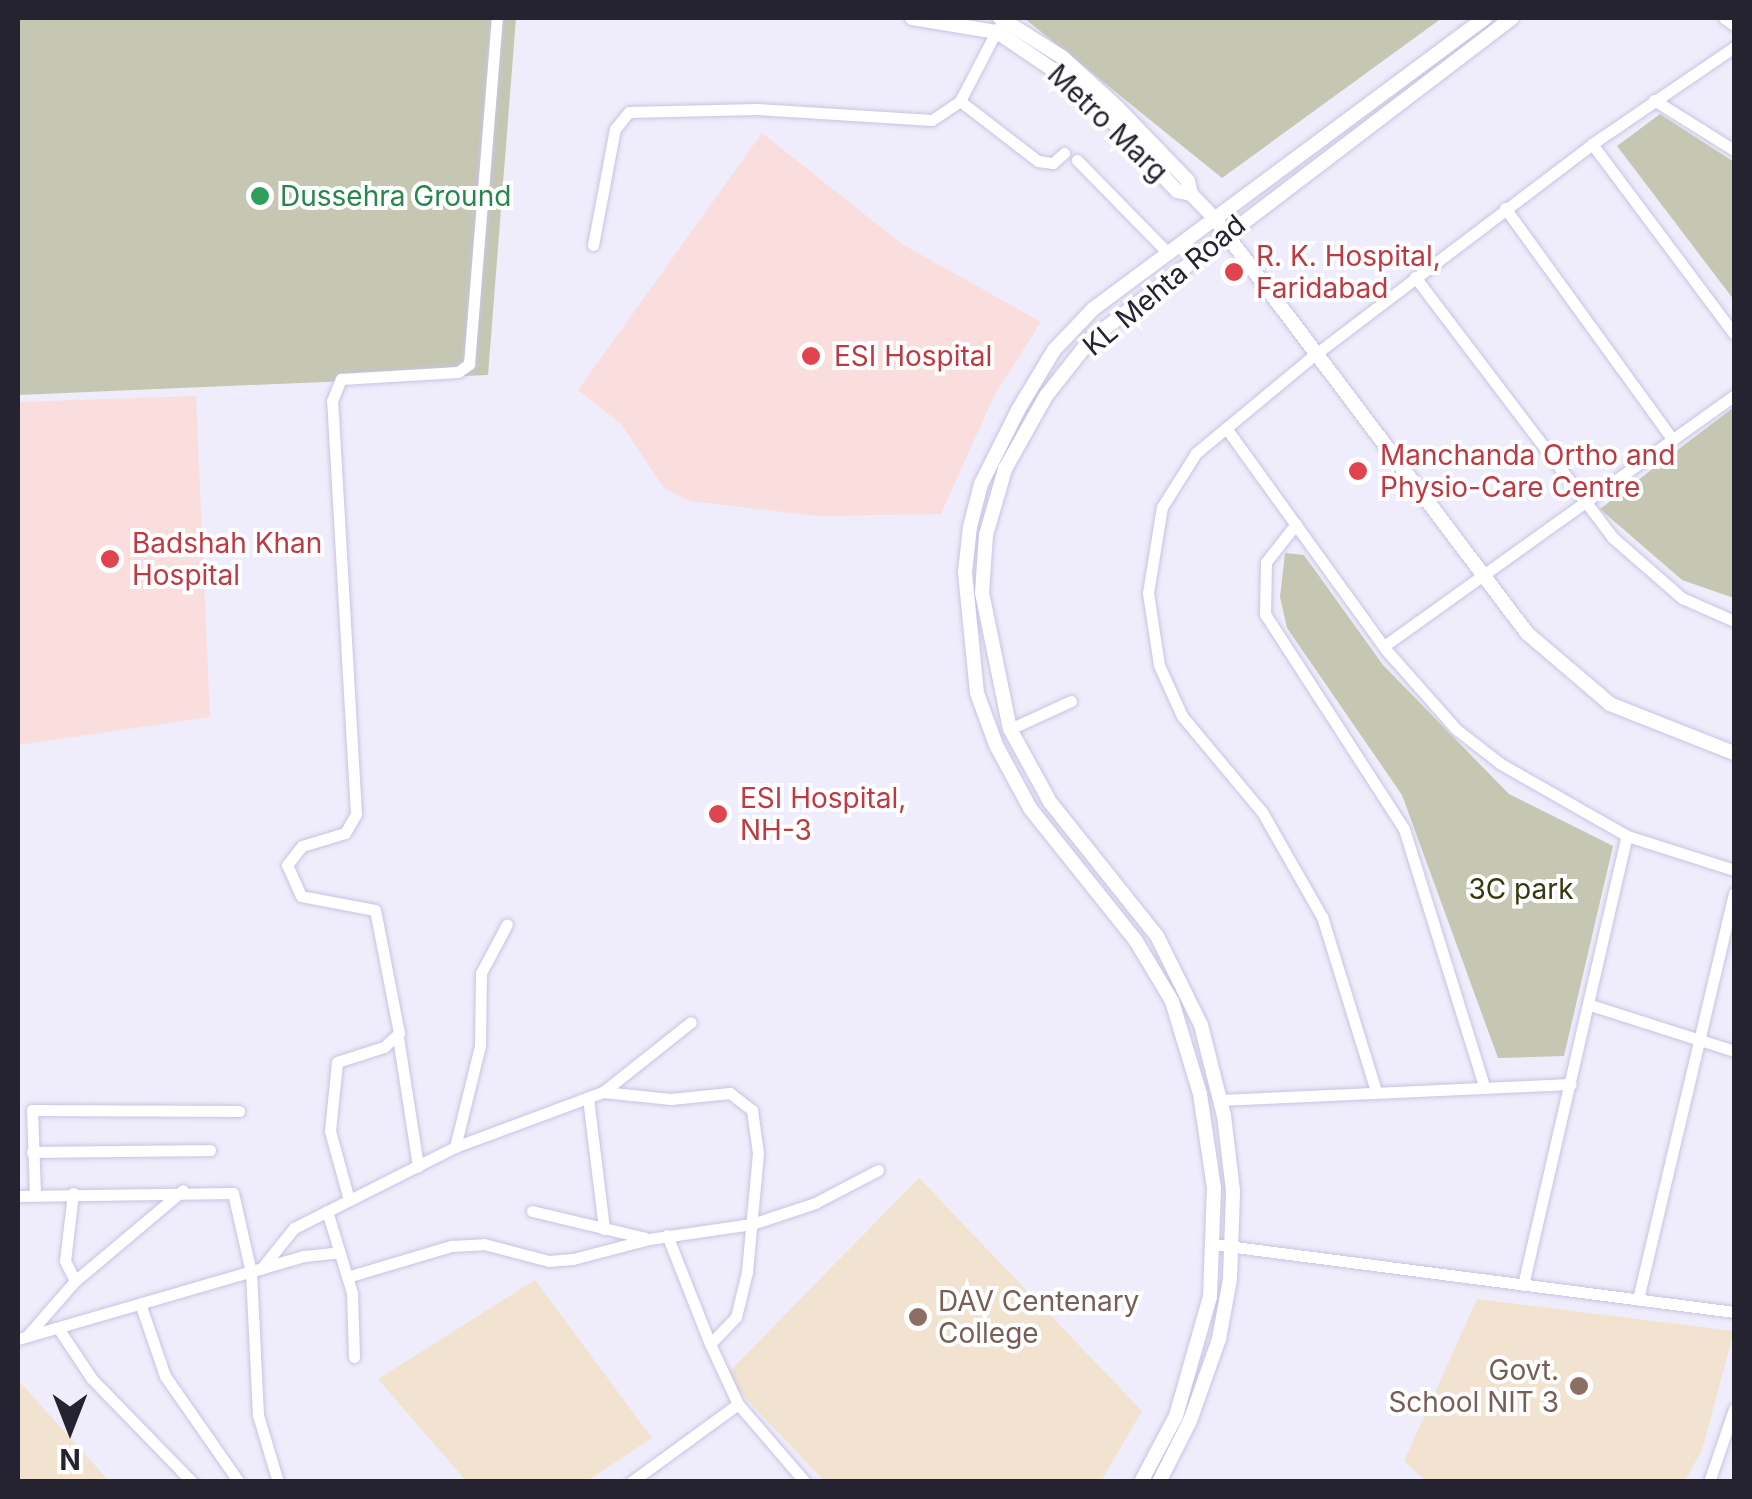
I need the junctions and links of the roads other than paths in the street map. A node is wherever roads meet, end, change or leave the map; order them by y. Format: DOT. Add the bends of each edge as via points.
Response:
graph roads {
  1 [pos="497,18"];
  2 [pos="912,18"];
  3 [pos="1485,18"];
  4 [pos="1512,18"];
  5 [pos="1724,18"];
  6 [pos="999,22"];
  7 [pos="1734,25"];
  8 [pos="1734,47"];
  9 [pos="1654,100"];
  10 [pos="960,101"];
  11 [pos="1592,144"];
  12 [pos="1734,150"];
  13 [pos="1064,154"];
  14 [pos="1077,160"];
  15 [pos="1505,208"];
  16 [pos="1214,218"];
  17 [pos="1225,232"];
  18 [pos="593,245"];
  19 [pos="1168,253"];
  20 [pos="1415,277"];
  21 [pos="1734,334"];
  22 [pos="1313,356"];
  23 [pos="1734,395"];
  24 [pos="1226,428"];
  25 [pos="1672,439"];
  26 [pos="1584,503"];
  27 [pos="1296,524"];
  28 [pos="1482,579"];
  29 [pos="1734,621"];
  30 [pos="1384,646"];
  31 [pos="1072,701"];
  32 [pos="1010,729"];
  33 [pos="1734,754"];
  34 [pos="1627,836"];
  35 [pos="1734,870"];
  36 [pos="1734,893"];
  37 [pos="507,924"];
  38 [pos="1590,1005"];
  39 [pos="691,1022"];
  40 [pos="398,1037"];
  41 [pos="1698,1039"];
  42 [pos="1734,1052"];
  43 [pos="1483,1083"];
  44 [pos="1571,1084"];
  45 [pos="1376,1091"];
  46 [pos="603,1092"];
  47 [pos="588,1098"];
  48 [pos="1220,1100"];
  49 [pos="239,1112"];
  50 [pos="455,1147"];
  51 [pos="210,1150"];
  52 [pos="32,1152"];
  53 [pos="418,1166"];
  54 [pos="878,1170"];
  55 [pos="183,1190"];
  56 [pos="72,1193"];
  57 [pos="35,1194"];
  58 [pos="18,1196"];
  59 [pos="348,1200"];
  60 [pos="532,1211"];
  61 [pos="326,1212"];
  62 [pos="752,1224"];
  63 [pos="604,1228"];
  64 [pos="668,1235"];
  65 [pos="649,1239"];
  66 [pos="1212,1244"];
  67 [pos="1231,1247"];
  68 [pos="340,1252"];
  69 [pos="256,1270"];
  70 [pos="346,1277"];
  71 [pos="75,1281"];
  72 [pos="1524,1284"];
  73 [pos="1638,1300"];
  74 [pos="141,1306"];
  75 [pos="1734,1312"];
  76 [pos="58,1328"];
  77 [pos="22,1338"];
  78 [pos="710,1344"];
  79 [pos="354,1357"];
  80 [pos="738,1404"];
  81 [pos="1734,1409"];
  82 [pos="1731,1435"];
  83 [pos="192,1482"];
  84 [pos="239,1482"];
  85 [pos="278,1482"];
  86 [pos="631,1482"];
  87 [pos="804,1482"];
  88 [pos="1141,1482"];
  89 [pos="1159,1482"];
  90 [pos="1708,1482"];
  1 -- 40 [label="street" via="469,364 458,372 341,380 334,394 356,814 345,834 302,846 287,865 301,896 375,910"];
  2 -- 6 [label="street, Metro Marg"];
  3 -- 16 [label="street, KL Mehta Road"];
  4 -- 17 [label="street, KL Mehta Road"];
  5 -- 7 [label="street"];
  6 -- 10 [label="street"];
  6 -- 16 [label="street, Metro Marg" via="1083,90 1177,191 1192,194"];
  8 -- 9 [label="street"];
  9 -- 11 [label="street"];
  9 -- 12 [label="street"];
  10 -- 13 [label="street" via="1038,161 1053,163"];
  10 -- 18 [label="street" via="927,121 757,109 629,112 617,122"];
  11 -- 15 [label="street"];
  11 -- 21 [label="street"];
  14 -- 19 [label="street"];
  15 -- 20 [label="street"];
  15 -- 25 [label="street"];
  16 -- 17 [label="street, Metro Marg"];
  16 -- 19 [label="street, KL Mehta Road"];
  17 -- 22 [label="street, Metro Marg"];
  17 -- 32 [label="street, KL Mehta Road" via="1091,339 1046,396 1006,469 986,536 982,593"];
  19 -- 66 [label="street, KL Mehta Road" via="1094,309 1054,350 981,484 965,572 978,693 996,745 1030,808 1136,941 1172,1001 1200,1094 1214,1188"];
  20 -- 22 [label="street"];
  20 -- 26 [label="street"];
  22 -- 24 [label="street"];
  22 -- 28 [label="street, Metro Marg"];
  23 -- 25 [label="street"];
  24 -- 27 [label="street"];
  24 -- 45 [label="street" via="1184,466 1162,507 1148,593 1159,665 1182,716 1262,812 1322,917"];
  25 -- 26 [label="street"];
  26 -- 28 [label="street"];
  26 -- 29 [label="street" via="1666,586"];
  27 -- 30 [label="street"];
  27 -- 43 [label="street" via="1266,562 1265,614 1404,830"];
  28 -- 30 [label="street"];
  28 -- 33 [label="street, Metro Marg" via="1527,633 1610,704"];
  30 -- 34 [label="street" via="1470,740"];
  31 -- 32 [label="street"];
  32 -- 48 [label="street, KL Mehta Road" via="1050,802 1157,936 1201,1025"];
  34 -- 35 [label="street"];
  34 -- 38 [label="street"];
  36 -- 41 [label="street"];
  37 -- 50 [label="street" via="482,973 480,1046"];
  38 -- 41 [label="street"];
  38 -- 44 [label="street"];
  39 -- 46 [label="street"];
  40 -- 53 [label="street"];
  40 -- 59 [label="street" via="337,1062 330,1131"];
  41 -- 42 [label="street"];
  41 -- 73 [label="street"];
  43 -- 44 [label="street"];
  43 -- 45 [label="street"];
  44 -- 72 [label="street"];
  45 -- 48 [label="street"];
  46 -- 47 [label="street"];
  46 -- 62 [label="street" via="671,1099 730,1093 747,1104 758,1139"];
  47 -- 50 [label="street"];
  47 -- 63 [label="street"];
  48 -- 67 [label="street, KL Mehta Road" via="1233,1192"];
  49 -- 52 [label="street" via="32,1110"];
  50 -- 53 [label="street"];
  51 -- 52 [label="street"];
  52 -- 57 [label="street"];
  53 -- 59 [label="street"];
  54 -- 62 [label="street" via="815,1203"];
  55 -- 56 [label="street"];
  55 -- 69 [label="street" via="233,1193"];
  55 -- 71 [label="street"];
  56 -- 57 [label="street"];
  56 -- 71 [label="street" via="64,1261"];
  57 -- 58 [label="street"];
  59 -- 61 [label="street"];
  60 -- 63 [label="street"];
  61 -- 68 [label="street"];
  61 -- 69 [label="street" via="294,1228"];
  62 -- 64 [label="street"];
  62 -- 78 [label="street" via="736,1318"];
  63 -- 65 [label="street"];
  64 -- 65 [label="street"];
  64 -- 78 [label="street"];
  65 -- 70 [label="street" via="550,1261 484,1244 452,1246"];
  66 -- 67 [label="street"];
  66 -- 88 [label="street, KL Mehta Road" via="1198,1348 1176,1416"];
  67 -- 72 [label="street"];
  67 -- 89 [label="street, KL Mehta Road" via="1219,1339"];
  68 -- 69 [label="street"];
  68 -- 70 [label="street"];
  69 -- 74 [label="street"];
  69 -- 85 [label="street" via="258,1415"];
  70 -- 79 [label="street"];
  71 -- 77 [label="street"];
  72 -- 73 [label="street"];
  73 -- 75 [label="street"];
  74 -- 76 [label="street"];
  74 -- 84 [label="street" via="165,1376"];
  76 -- 77 [label="street"];
  76 -- 83 [label="street" via="92,1379"];
  78 -- 80 [label="street"];
  80 -- 86 [label="street"];
  80 -- 87 [label="street"];
  81 -- 82 [label="street"];
  82 -- 90 [label="street"];
}
